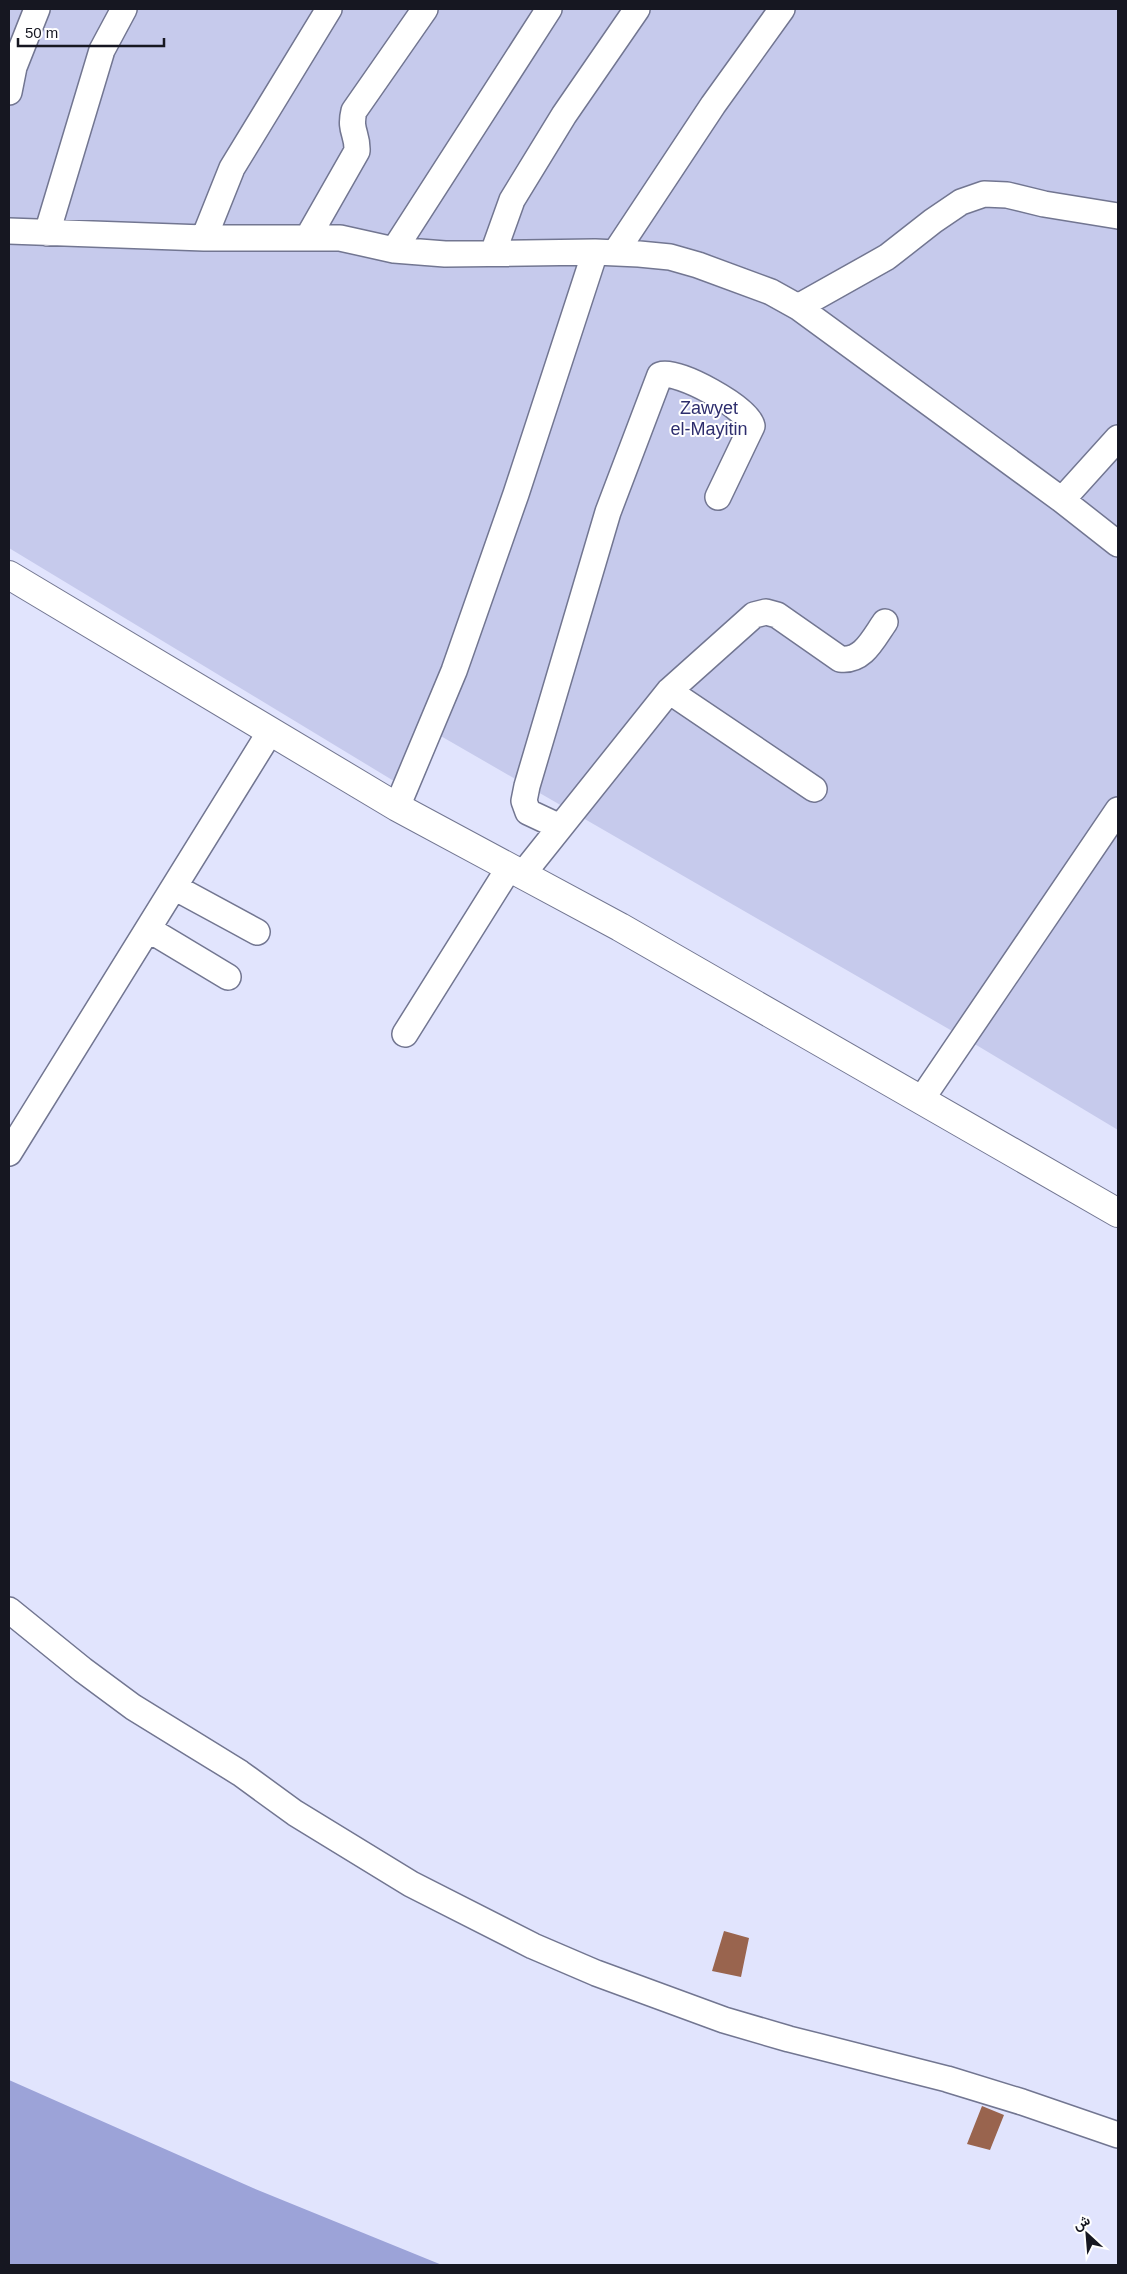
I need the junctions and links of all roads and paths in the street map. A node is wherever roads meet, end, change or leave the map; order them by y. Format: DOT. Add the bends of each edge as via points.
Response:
graph roads {
  1 [pos="37,9"];
  2 [pos="124,9"];
  3 [pos="329,9"];
  4 [pos="425,9"];
  5 [pos="549,9"];
  6 [pos="637,9"];
  7 [pos="782,9"];
  8 [pos="9,92"];
  9 [pos="1118,216"];
  10 [pos="9,231"];
  11 [pos="47,233"];
  12 [pos="308,236"];
  13 [pos="204,238"];
  14 [pos="394,250"];
  15 [pos="605,252"];
  16 [pos="493,253"];
  17 [pos="798,307"];
  18 [pos="1118,438"];
  19 [pos="718,497"];
  20 [pos="1062,500"];
  21 [pos="1118,544"];
  22 [pos="9,574"];
  23 [pos="885,622"];
  24 [pos="669,691"];
  25 [pos="270,732"];
  26 [pos="814,789"];
  27 [pos="397,807"];
  28 [pos="1118,810"];
  29 [pos="560,827"];
  30 [pos="516,871"];
  31 [pos="174,887"];
  32 [pos="148,930"];
  33 [pos="257,932"];
  34 [pos="228,976"];
  35 [pos="405,1034"];
  36 [pos="921,1100"];
  37 [pos="9,1153"];
  38 [pos="1118,1213"];
  39 [pos="9,1610"];
  40 [pos="1118,2135"];
  1 -- 8 [label="street" via="14,67"];
  2 -- 11 [label="street" via="102,50"];
  3 -- 13 [label="street" via="232,168"];
  4 -- 12 [label="street" via="354,110 351,124 358,142 357,151"];
  5 -- 14 [label="street"];
  6 -- 16 [label="street" via="564,114 512,200"];
  7 -- 15 [label="street"];
  9 -- 17 [label="street" via="1006,194 984,194 961,202 887,257"];
  10 -- 11 [label="street"];
  11 -- 13 [label="street"];
  12 -- 13 [label="street"];
  12 -- 14 [label="street" via="340,238"];
  14 -- 16 [label="street"];
  15 -- 16 [label="street"];
  15 -- 17 [label="street" via="670,257 771,292"];
  15 -- 27 [label="street" via="454,671"];
  17 -- 20 [label="street"];
  18 -- 20 [label="street"];
  19 -- 29 [label="street" via="752,426 751,420 726,400 681,377 660,375 608,512 527,786 524,800 528,812"];
  20 -- 21 [label="street"];
  22 -- 25 [label="main road"];
  23 -- 24 [label="street" via="859,656 849,660 840,659 777,615 766,612 754,615"];
  24 -- 26 [label="street"];
  24 -- 29 [label="street"];
  25 -- 27 [label="main road"];
  25 -- 31 [label="street"];
  27 -- 30 [label="main road"];
  28 -- 36 [label="street"];
  29 -- 30 [label="street"];
  30 -- 35 [label="street"];
  30 -- 36 [label="main road"];
  31 -- 32 [label="street"];
  31 -- 33 [label="street"];
  32 -- 34 [label="street"];
  32 -- 37 [label="street"];
  36 -- 38 [label="main road"];
  39 -- 40 [label="street" via="133,1707 240,1773 303,1818 411,1884 533,1946 605,1977 724,2020 947,2079"];
}
